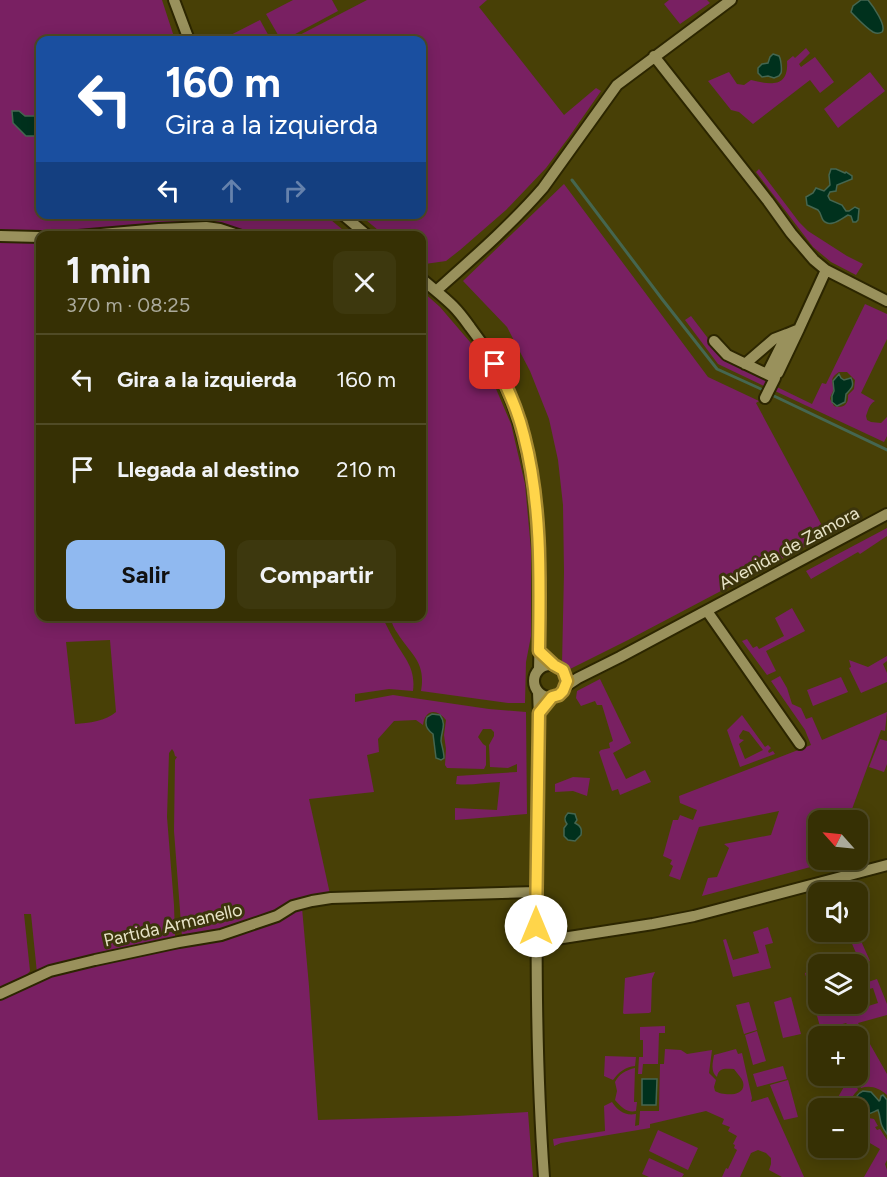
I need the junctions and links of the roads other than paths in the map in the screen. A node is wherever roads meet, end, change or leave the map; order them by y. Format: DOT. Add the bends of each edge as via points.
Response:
graph roads {
  1 [pos="174,0"];
  2 [pos="731,0"];
  3 [pos="188,36"];
  4 [pos="654,56"];
  5 [pos="348,219"];
  6 [pos="136,231"];
  7 [pos="226,231"];
  8 [pos="362,231"];
  9 [pos="0,236"];
  10 [pos="36,237"];
  11 [pos="826,270"];
  12 [pos="426,283"];
  13 [pos="435,291"];
  14 [pos="887,301"];
  15 [pos="799,328"];
  16 [pos="787,334"];
  17 [pos="714,341"];
  18 [pos="745,364"];
  19 [pos="772,373"];
  20 [pos="765,398"];
  21 [pos="887,514"];
  22 [pos="707,611"];
  23 [pos="539,651"];
  24 [pos="554,665"];
  25 [pos="538,669"];
  26 [pos="564,673"];
  27 [pos="578,678"];
  28 [pos="566,686"];
  29 [pos="538,692"];
  30 [pos="552,697"];
  31 [pos="539,713"];
  32 [pos="801,744"];
  33 [pos="887,865"];
  34 [pos="536,892"];
  35 [pos="537,942"];
  36 [pos="0,994"];
  37 [pos="544,1177"];
  1 -- 3 [label="street"];
  2 -- 4 [label="street"];
  4 -- 11 [label="street" via="791,233"];
  4 -- 13 [label="street" via="612,92 532,200"];
  5 -- 8 [label="street"];
  6 -- 7 [label="street" via="206,227"];
  9 -- 10 [label="street"];
  11 -- 14 [label="street"];
  11 -- 15 [label="street"];
  12 -- 13 [label="street"];
  13 -- 23 [label="street" via="454,307 486,347 524,436 539,541"];
  15 -- 16 [label="street"];
  15 -- 19 [label="street"];
  16 -- 18 [label="street" via="774,339"];
  16 -- 19 [label="street"];
  17 -- 18 [label="street" via="727,355"];
  18 -- 19 [label="street"];
  19 -- 20 [label="street" via="775,378"];
  21 -- 22 [label="street, Avenida de Zamora"];
  22 -- 27 [label="street, Avenida de Zamora"];
  22 -- 32 [label="street, Avenida de Zamora"];
  23 -- 24 [label="street"];
  23 -- 25 [label="street"];
  24 -- 25 [label="street"];
  24 -- 26 [label="street"];
  25 -- 29 [label="street" via="534,679"];
  26 -- 27 [label="street"];
  26 -- 28 [label="street"];
  27 -- 28 [label="street, Avenida de Zamora"];
  28 -- 30 [label="street"];
  29 -- 30 [label="street"];
  29 -- 31 [label="street"];
  30 -- 31 [label="street"];
  31 -- 34 [label="street"];
  33 -- 35 [label="street" via="694,916"];
  34 -- 35 [label="street"];
  34 -- 36 [label="street, Partida Armanello" via="312,901 221,935 50,971"];
  35 -- 37 [label="street"];
}
